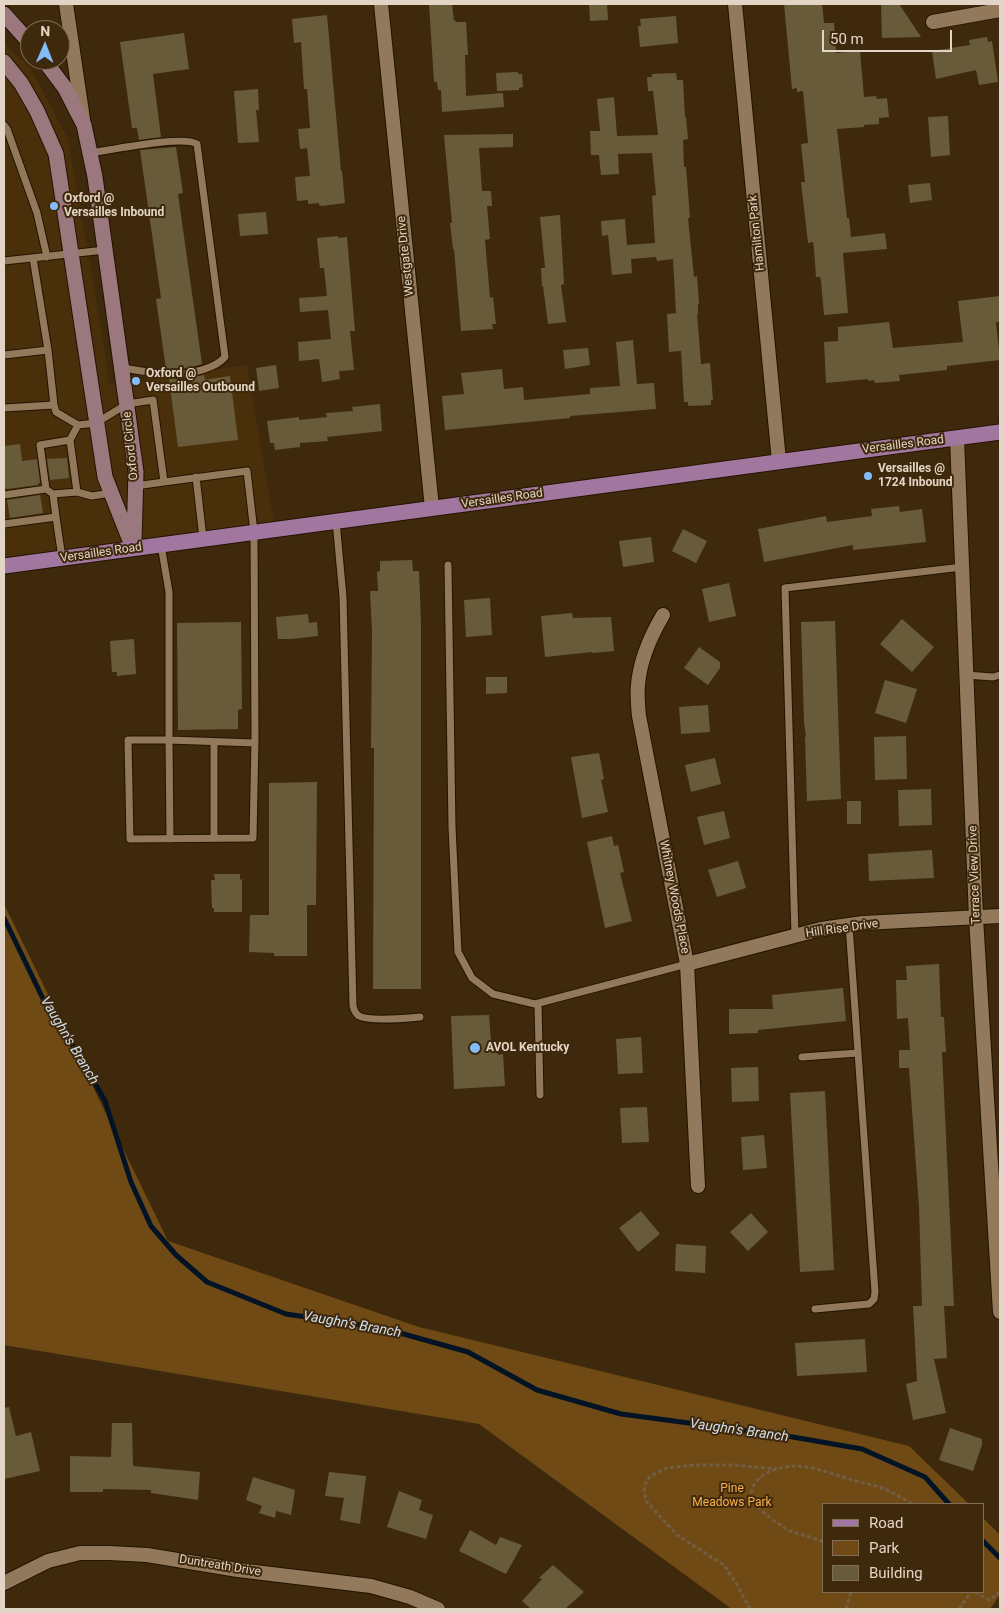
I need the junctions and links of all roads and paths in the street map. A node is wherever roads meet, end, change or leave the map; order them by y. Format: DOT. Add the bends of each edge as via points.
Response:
graph roads {
  1 [pos="66,4"];
  2 [pos="381,4"];
  3 [pos="735,4"];
  4 [pos="1000,10"];
  5 [pos="4,14"];
  6 [pos="933,22"];
  7 [pos="20,32"];
  8 [pos="4,62"];
  9 [pos="52,70"];
  10 [pos="4,125"];
  11 [pos="84,125"];
  12 [pos="90,154"];
  13 [pos="105,250"];
  14 [pos="71,254"];
  15 [pos="47,257"];
  16 [pos="33,258"];
  17 [pos="4,261"];
  18 [pos="48,350"];
  19 [pos="4,355"];
  20 [pos="122,368"];
  21 [pos="54,404"];
  22 [pos="127,404"];
  23 [pos="4,408"];
  24 [pos="96,423"];
  25 [pos="78,425"];
  26 [pos="1000,432"];
  27 [pos="957,438"];
  28 [pos="70,440"];
  29 [pos="779,461"];
  30 [pos="196,478"];
  31 [pos="164,482"];
  32 [pos="136,486"];
  33 [pos="46,489"];
  34 [pos="77,492"];
  35 [pos="111,493"];
  36 [pos="53,494"];
  37 [pos="4,495"];
  38 [pos="432,508"];
  39 [pos="56,517"];
  40 [pos="336,521"];
  41 [pos="4,524"];
  42 [pos="254,532"];
  43 [pos="203,538"];
  44 [pos="161,544"];
  45 [pos="133,548"];
  46 [pos="62,558"];
  47 [pos="448,565"];
  48 [pos="4,566"];
  49 [pos="962,567"];
  50 [pos="663,616"];
  51 [pos="966,675"];
  52 [pos="1000,675"];
  53 [pos="169,740"];
  54 [pos="214,742"];
  55 [pos="255,743"];
  56 [pos="214,838"];
  57 [pos="170,839"];
  58 [pos="1000,916"];
  59 [pos="976,918"];
  60 [pos="849,926"];
  61 [pos="796,936"];
  62 [pos="686,964"];
  63 [pos="538,1003"];
  64 [pos="420,1017"];
  65 [pos="858,1053"];
  66 [pos="802,1057"];
  67 [pos="540,1095"];
  68 [pos="698,1186"];
  69 [pos="1000,1291"];
  70 [pos="815,1309"];
  71 [pos="1000,1312"];
  72 [pos="777,1469"];
  73 [pos="911,1503"];
  74 [pos="822,1542"];
  75 [pos="4,1583"];
  76 [pos="1000,1592"];
  77 [pos="851,1593"];
  78 [pos="970,1593"];
  79 [pos="977,1593"];
  80 [pos="438,1609"];
  81 [pos="750,1609"];
  82 [pos="846,1609"];
  83 [pos="959,1609"];
  1 -- 11 [label="street"];
  2 -- 38 [label="street, Westgate Drive"];
  3 -- 29 [label="street, Hamilton Park"];
  4 -- 6 [label="street"];
  5 -- 7 [label="street"];
  8 -- 14 [label="street" via="37,111 56,154"];
  9 -- 11 [label="street, Oxford Circle"];
  10 -- 15 [label="lane" via="37,213"];
  11 -- 12 [label="street, Oxford Circle"];
  12 -- 13 [label="street, Oxford Circle"];
  12 -- 20 [label="lane" via="172,141 197,144 225,357 206,369 177,374"];
  13 -- 14 [label="lane"];
  13 -- 20 [label="street, Oxford Circle"];
  14 -- 15 [label="lane"];
  14 -- 24 [label="street"];
  15 -- 16 [label="lane"];
  16 -- 17 [label="lane"];
  16 -- 18 [label="lane"];
  18 -- 19 [label="lane"];
  18 -- 21 [label="lane"];
  20 -- 22 [label="street, Oxford Circle"];
  21 -- 23 [label="lane"];
  21 -- 25 [label="lane" via="56,412"];
  22 -- 24 [label="lane"];
  22 -- 31 [label="lane" via="153,400"];
  22 -- 32 [label="street, Oxford Circle"];
  24 -- 25 [label="lane"];
  24 -- 35 [label="street" via="105,477"];
  25 -- 28 [label="lane"];
  26 -- 27 [label="main road, Versailles Road"];
  27 -- 29 [label="main road, Versailles Road"];
  27 -- 49 [label="street, Terrace View Drive"];
  28 -- 33 [label="lane" via="40,446"];
  28 -- 34 [label="lane"];
  29 -- 38 [label="main road, Versailles Road"];
  30 -- 31 [label="lane"];
  30 -- 42 [label="lane" via="247,470"];
  30 -- 43 [label="lane"];
  31 -- 32 [label="lane"];
  32 -- 45 [label="street, Oxford Circle"];
  33 -- 36 [label="lane"];
  33 -- 37 [label="lane"];
  34 -- 35 [label="lane" via="92,496"];
  34 -- 36 [label="lane"];
  35 -- 45 [label="street"];
  36 -- 39 [label="lane"];
  38 -- 40 [label="main road, Versailles Road"];
  39 -- 41 [label="lane"];
  39 -- 46 [label="lane"];
  40 -- 42 [label="main road, Versailles Road"];
  40 -- 64 [label="lane" via="343,597 353,1006 359,1016 371,1019"];
  42 -- 43 [label="main road, Versailles Road"];
  42 -- 55 [label="lane"];
  43 -- 44 [label="main road, Versailles Road"];
  44 -- 45 [label="main road, Versailles Road"];
  44 -- 53 [label="lane" via="169,592"];
  45 -- 46 [label="main road, Versailles Road"];
  46 -- 48 [label="main road, Versailles Road"];
  47 -- 63 [label="lane" via="452,827 458,952 472,978 493,994"];
  49 -- 51 [label="street, Terrace View Drive"];
  49 -- 61 [label="lane" via="785,588"];
  50 -- 62 [label="street, Whitney Woods Place" via="650,637 642,660 638,685 639,716"];
  51 -- 52 [label="lane" via="992,678"];
  51 -- 59 [label="street, Terrace View Drive"];
  53 -- 54 [label="lane"];
  53 -- 57 [label="lane"];
  53 -- 57 [label="lane" via="128,740 130,839"];
  54 -- 55 [label="lane"];
  54 -- 56 [label="lane"];
  55 -- 56 [label="lane" via="253,838"];
  56 -- 57 [label="lane"];
  58 -- 59 [label="street, Hill Rise Drive"];
  59 -- 60 [label="street, Hill Rise Drive"];
  59 -- 69 [label="street, Terrace View Drive"];
  60 -- 61 [label="street, Hill Rise Drive"];
  60 -- 65 [label="lane"];
  61 -- 62 [label="street, Hill Rise Drive"];
  62 -- 63 [label="lane"];
  62 -- 68 [label="street, Whitney Woods Place"];
  63 -- 67 [label="lane"];
  65 -- 66 [label="lane"];
  65 -- 70 [label="lane" via="874,1299 869,1304"];
  69 -- 71 [label="street, Terrace View Drive"];
  72 -- 73 [label="path" via="795,1466 837,1474 878,1486"];
  72 -- 74 [label="path" via="763,1475 753,1486 751,1496 755,1504 789,1531"];
  72 -- 81 [label="path" via="732,1465 667,1468 650,1476 644,1487 646,1501 677,1535 724,1564"];
  75 -- 80 [label="street, Duntreath Drive" via="48,1561 80,1553 147,1555 371,1586"];
  76 -- 79 [label="path" via="989,1600"];
  77 -- 82 [label="path"];
  78 -- 83 [label="path"];
}
